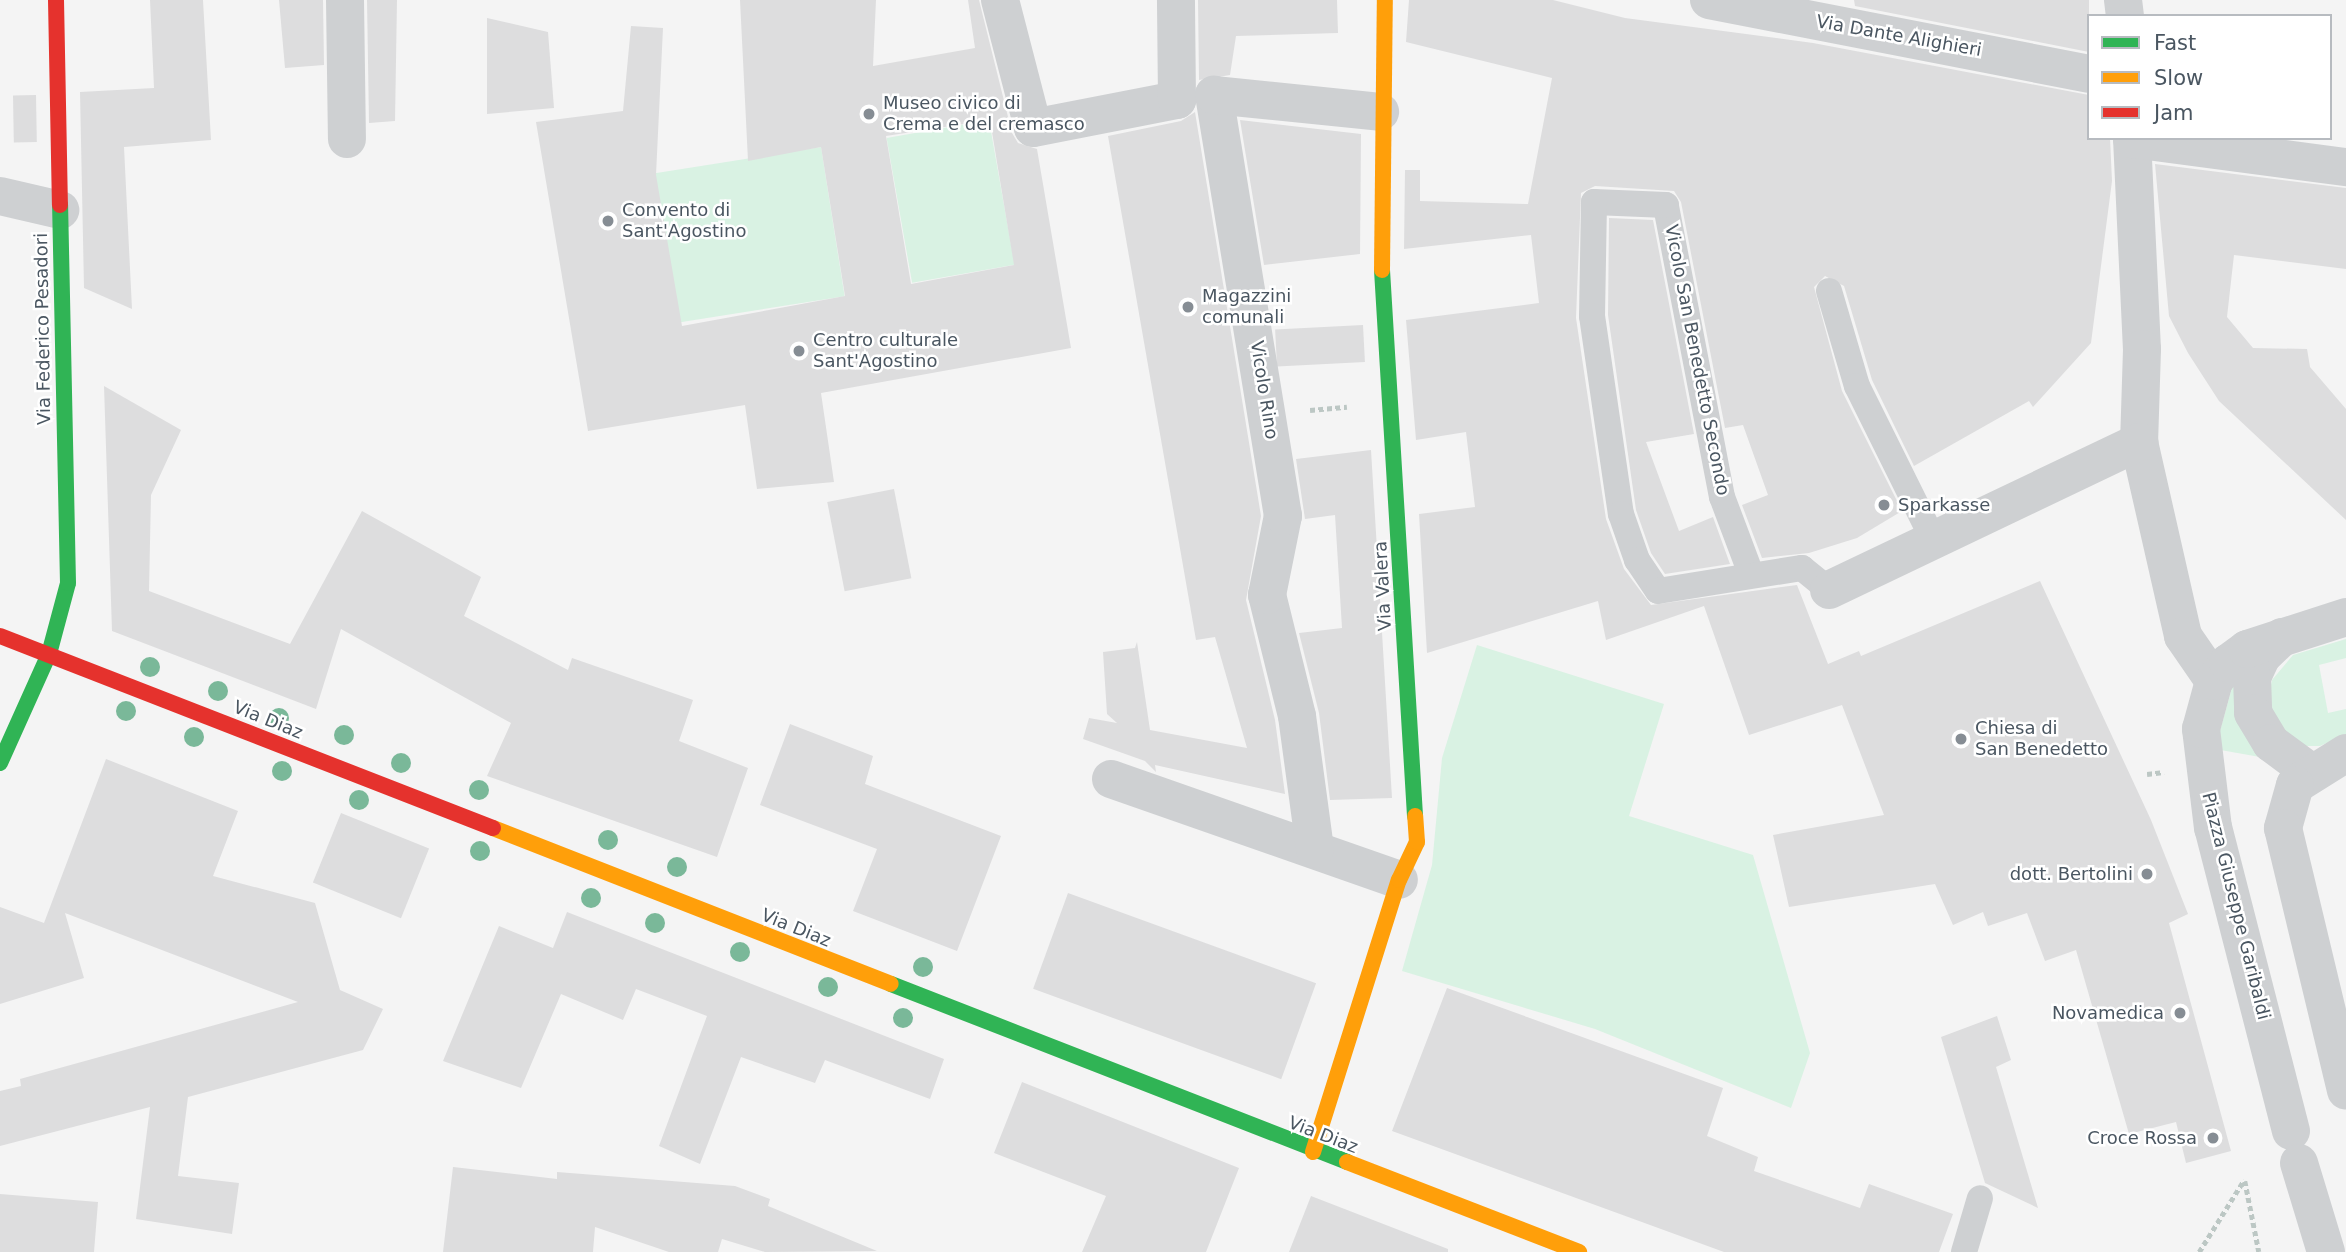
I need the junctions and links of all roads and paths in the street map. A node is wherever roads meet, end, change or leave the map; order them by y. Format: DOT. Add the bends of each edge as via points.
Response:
graph roads {
  1 [pos="56,0"];
  2 [pos="345,0"];
  3 [pos="1000,0"];
  4 [pos="1176,0"];
  5 [pos="1385,0"];
  6 [pos="1710,0"];
  7 [pos="1834,12"];
  8 [pos="2087,74"];
  9 [pos="1380,112"];
  10 [pos="347,139"];
  11 [pos="2132,140"];
  12 [pos="2140,140"];
  13 [pos="2346,167"];
  14 [pos="0,196"];
  15 [pos="60,210"];
  16 [pos="1829,290"];
  17 [pos="1393,402"];
  18 [pos="1269,414"];
  19 [pos="2139,442"];
  20 [pos="1934,541"];
  21 [pos="1751,574"];
  22 [pos="1829,590"];
  23 [pos="2346,617"];
  24 [pos="0,636"];
  25 [pos="2284,636"];
  26 [pos="49,654"];
  27 [pos="2214,681"];
  28 [pos="2346,753"];
  29 [pos="0,763"];
  30 [pos="2309,771"];
  31 [pos="1111,779"];
  32 [pos="1315,849"];
  33 [pos="1399,880"];
  34 [pos="2346,1091"];
  35 [pos="1313,1152"];
  36 [pos="1980,1198"];
  37 [pos="1579,1252"];
  38 [pos="1964,1252"];
  39 [pos="2199,1252"];
  40 [pos="2259,1252"];
  41 [pos="2326,1252"];
  1 -- 15 [label="street, Via Federico Pesadori"];
  2 -- 10 [label="street"];
  3 -- 4 [label="street" via="1033,128 1177,100"];
  5 -- 9 [label="street, Via Valera"];
  6 -- 7 [label="street, Via Dante Alighieri"];
  7 -- 8 [label="street, Via Dante Alighieri"];
  9 -- 17 [label="street, Via Valera" via="1382,279"];
  9 -- 18 [label="street, Vicolo Rino" via="1214,94"];
  11 -- 19 [label="street" via="2142,349"];
  12 -- 13 [label="street"];
  14 -- 15 [label="street"];
  15 -- 26 [label="street, Via Federico Pesadori" via="68,583"];
  16 -- 20 [label="lane" via="1857,386"];
  17 -- 18 [label="path"];
  17 -- 33 [label="street, Via Valera" via="1417,842"];
  18 -- 32 [label="street, Vicolo Rino" via="1283,516 1266,595 1297,716"];
  19 -- 20 [label="street"];
  19 -- 27 [label="street" via="2183,636"];
  20 -- 22 [label="street"];
  21 -- 21 [label="lane, Vicolo San Benedetto Secondo" via="1658,591 1637,560 1621,514 1591,316 1594,202 1666,205 1722,497"];
  21 -- 22 [label="lane" via="1802,568"];
  23 -- 25 [label="street"];
  24 -- 26 [label="street, Via Diaz"];
  25 -- 27 [label="street" via="2248,649"];
  25 -- 30 [label="street" via="2262,656 2252,677 2253,713 2271,743"];
  26 -- 29 [label="street, Via Federico Pesadori"];
  26 -- 35 [label="street, Via Diaz"];
  27 -- 41 [label="street, Piazza Giuseppe Garibaldi" via="2201,729 2213,828"];
  28 -- 30 [label="street"];
  30 -- 34 [label="street" via="2287,800 2283,828"];
  31 -- 32 [label="street"];
  32 -- 33 [label="street"];
  33 -- 35 [label="street, Via Valera"];
  35 -- 37 [label="street, Via Diaz"];
  36 -- 38 [label="lane"];
  39 -- 40 [label="path" via="2244,1180"];
}
